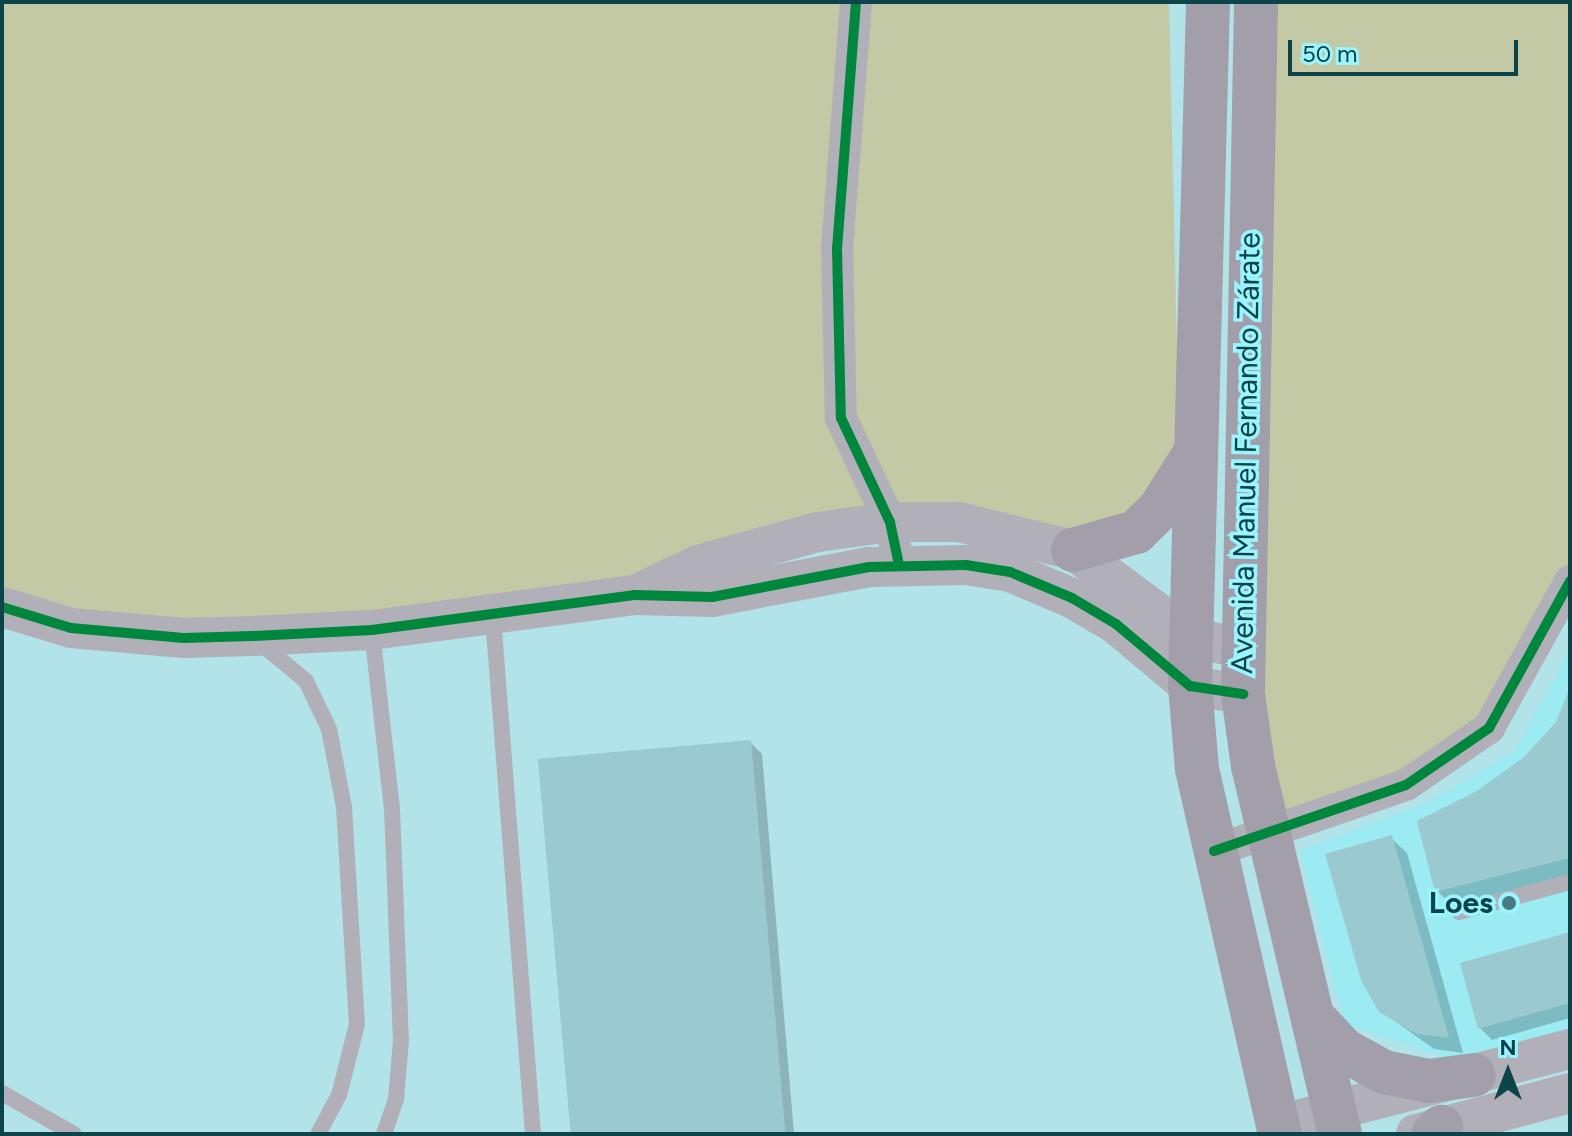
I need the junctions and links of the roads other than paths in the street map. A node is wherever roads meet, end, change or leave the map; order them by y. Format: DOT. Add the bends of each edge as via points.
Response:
graph roads {
  1 [pos="856,2"];
  2 [pos="1208,2"];
  3 [pos="1256,2"];
  4 [pos="1198,447"];
  5 [pos="890,522"];
  6 [pos="1073,550"];
  7 [pos="899,565"];
  8 [pos="1570,581"];
  9 [pos="634,595"];
  10 [pos="2,607"];
  11 [pos="493,617"];
  12 [pos="372,630"];
  13 [pos="252,636"];
  14 [pos="1190,637"];
  15 [pos="1240,648"];
  16 [pos="1190,686"];
  17 [pos="1243,694"];
  18 [pos="1271,835"];
  19 [pos="1214,851"];
  20 [pos="1570,882"];
  21 [pos="1459,912"];
  22 [pos="1313,1017"];
  23 [pos="1570,1049"];
  24 [pos="1474,1075"];
  25 [pos="2,1093"];
  26 [pos="1570,1093"];
  27 [pos="1337,1122"];
  28 [pos="1279,1130"];
  29 [pos="1430,1132"];
  30 [pos="74,1134"];
  31 [pos="318,1134"];
  32 [pos="384,1134"];
  33 [pos="533,1134"];
  1 -- 5 [label="street" via="837,248 841,418"];
  2 -- 4 [label="main road, Avenida Manuel Fernando Zárate"];
  3 -- 15 [label="main road, Avenida Manuel Fernando Zárate"];
  4 -- 6 [label="main road" via="1166,501 1136,532"];
  4 -- 14 [label="main road, Avenida Manuel Fernando Zárate"];
  5 -- 6 [label="street" via="959,522"];
  5 -- 7 [label="street"];
  5 -- 9 [label="street" via="818,532 698,565"];
  6 -- 14 [label="street"];
  7 -- 9 [label="street" via="712,597"];
  7 -- 16 [label="street" via="1010,572 1116,624"];
  8 -- 18 [label="street" via="1489,728 1406,785"];
  9 -- 11 [label="street"];
  10 -- 13 [label="street" via="71,628 184,638"];
  11 -- 12 [label="street"];
  11 -- 33 [label="lane"];
  12 -- 13 [label="street"];
  12 -- 32 [label="lane" via="392,808 401,1040 396,1099"];
  13 -- 31 [label="lane" via="306,681 329,729 344,807 357,1024 339,1095"];
  14 -- 15 [label="street"];
  14 -- 16 [label="main road, Avenida Manuel Fernando Zárate"];
  15 -- 17 [label="main road, Avenida Manuel Fernando Zárate"];
  16 -- 17 [label="street"];
  16 -- 19 [label="main road, Avenida Manuel Fernando Zárate" via="1197,769"];
  17 -- 18 [label="main road, Avenida Manuel Fernando Zárate" via="1253,766"];
  18 -- 19 [label="street"];
  18 -- 22 [label="main road, Avenida Manuel Fernando Zárate"];
  19 -- 28 [label="main road, Avenida Manuel Fernando Zárate"];
  20 -- 21 [label="lane"];
  22 -- 24 [label="main road" via="1344,1050 1384,1072 1429,1081"];
  22 -- 27 [label="main road, Avenida Manuel Fernando Zárate"];
  23 -- 24 [label="street"];
  24 -- 27 [label="street"];
  25 -- 30 [label="lane"];
  26 -- 29 [label="street"];
  27 -- 28 [label="street"];
}
